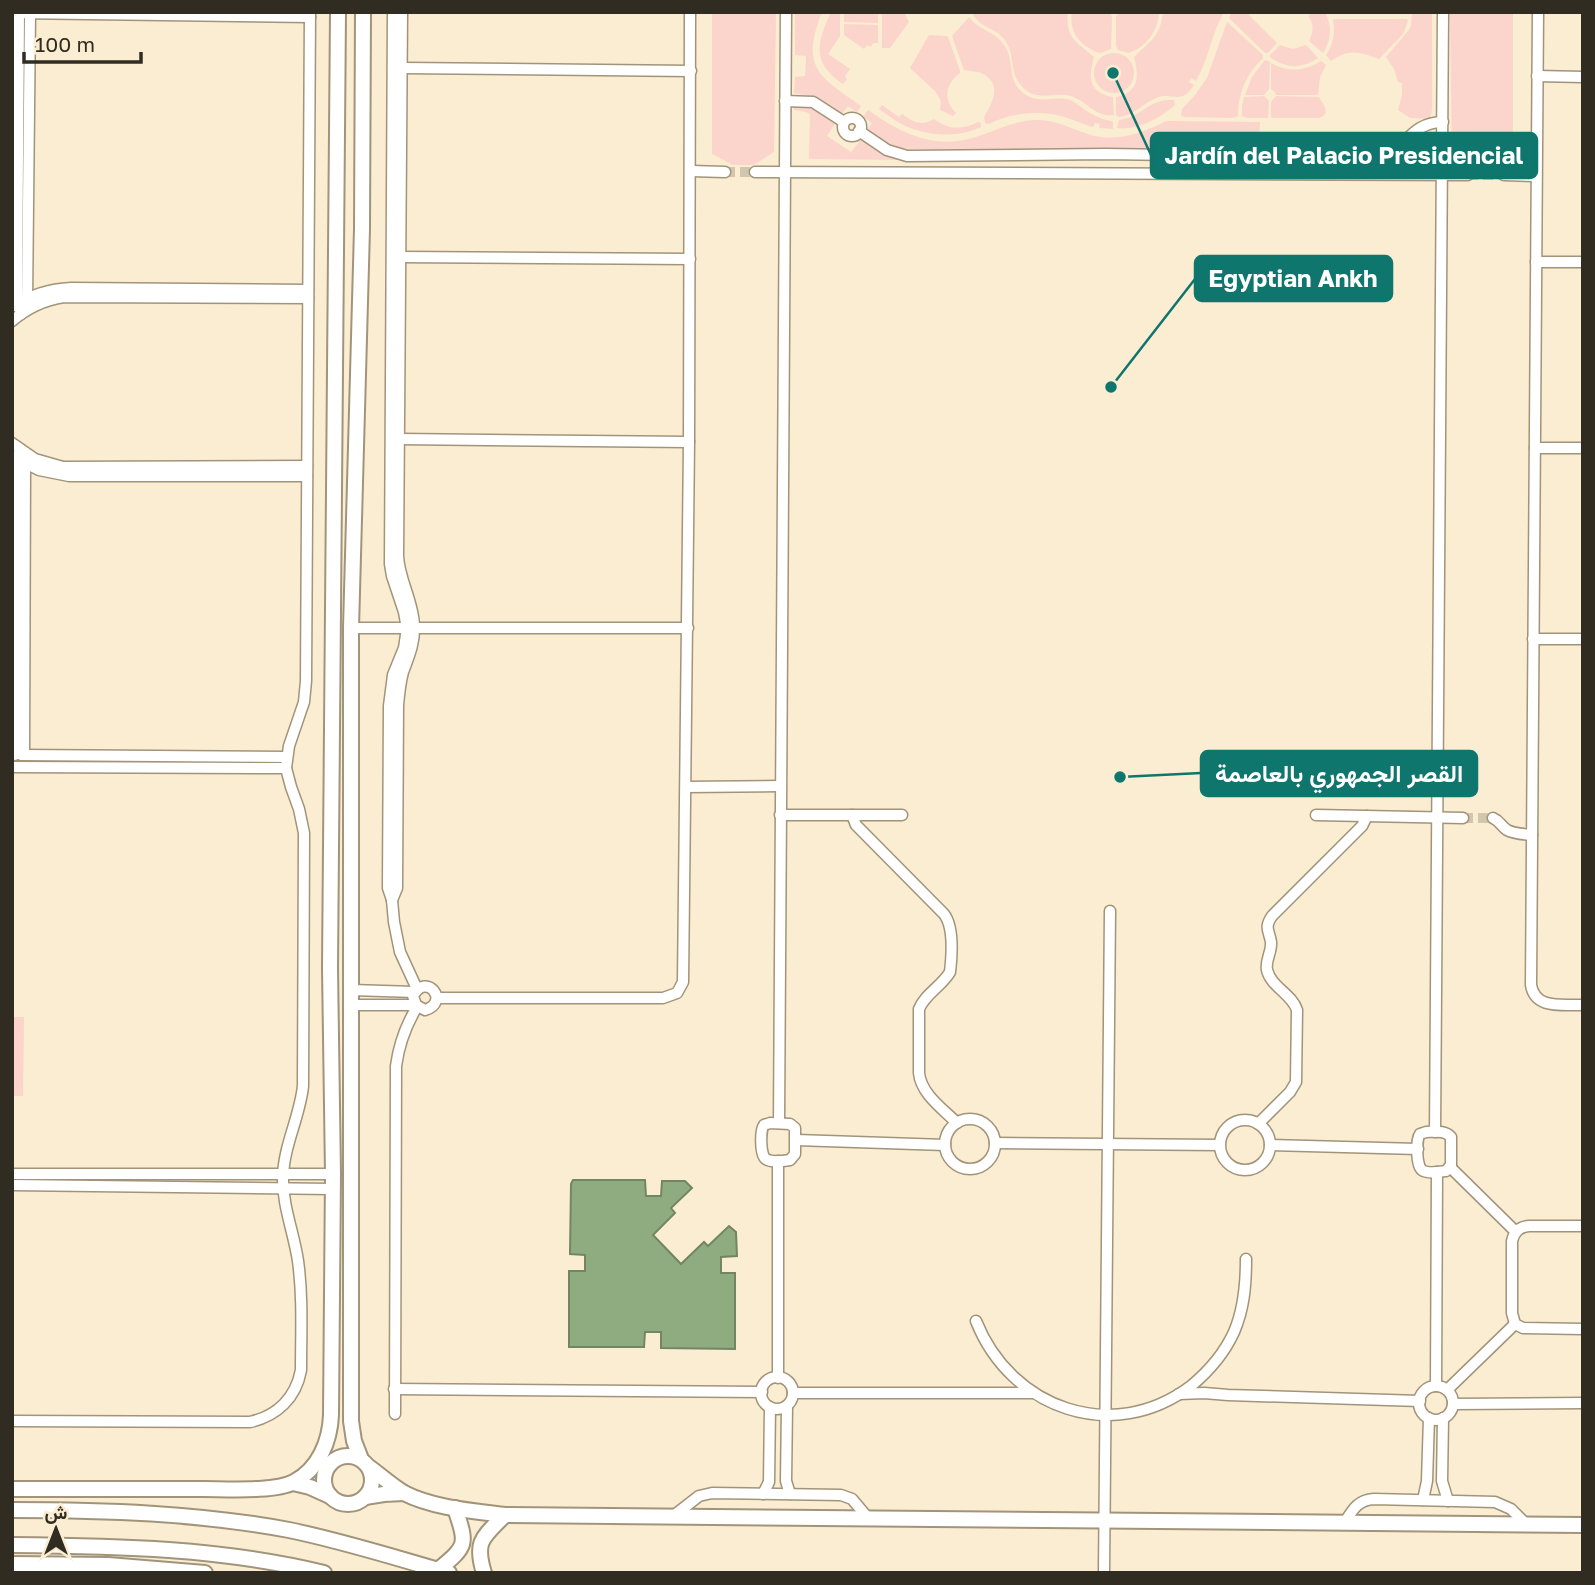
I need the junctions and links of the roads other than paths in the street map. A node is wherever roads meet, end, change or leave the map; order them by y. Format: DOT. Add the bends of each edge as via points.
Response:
graph roads {
  1 [pos="338,12"];
  2 [pos="363,12"];
  3 [pos="393,12"];
  4 [pos="402,12"];
  5 [pos="690,12"];
  6 [pos="786,12"];
  7 [pos="1443,12"];
  8 [pos="1538,12"];
  9 [pos="15,13"];
  10 [pos="30,13"];
  11 [pos="310,15"];
  12 [pos="30,36"];
  13 [pos="18,37"];
  14 [pos="402,68"];
  15 [pos="691,71"];
  16 [pos="1537,76"];
  17 [pos="1583,77"];
  18 [pos="785,101"];
  19 [pos="1443,122"];
  20 [pos="691,172"];
  21 [pos="725,172"];
  22 [pos="755,172"];
  23 [pos="785,172"];
  24 [pos="1442,175"];
  25 [pos="1468,175"];
  26 [pos="1504,175"];
  27 [pos="1536,176"];
  28 [pos="400,257"];
  29 [pos="690,258"];
  30 [pos="1536,262"];
  31 [pos="1583,262"];
  32 [pos="308,294"];
  33 [pos="20,309"];
  34 [pos="398,439"];
  35 [pos="689,442"];
  36 [pos="1535,448"];
  37 [pos="1583,448"];
  38 [pos="19,454"];
  39 [pos="307,471"];
  40 [pos="351,628"];
  41 [pos="411,628"];
  42 [pos="688,628"];
  43 [pos="1533,639"];
  44 [pos="1583,639"];
  45 [pos="333,683"];
  46 [pos="352,683"];
  47 [pos="17,755"];
  48 [pos="286,762"];
  49 [pos="12,767"];
  50 [pos="780,786"];
  51 [pos="686,787"];
  52 [pos="331,812"];
  53 [pos="351,812"];
  54 [pos="780,815"];
  55 [pos="852,815"];
  56 [pos="902,815"];
  57 [pos="1316,815"];
  58 [pos="1367,816"];
  59 [pos="1436,818"];
  60 [pos="1463,818"];
  61 [pos="1493,818"];
  62 [pos="1532,835"];
  63 [pos="1110,911"];
  64 [pos="416,991"];
  65 [pos="351,998"];
  66 [pos="437,998"];
  67 [pos="1583,1005"];
  68 [pos="417,1006"];
  69 [pos="779,1123"];
  70 [pos="957,1123"];
  71 [pos="1258,1124"];
  72 [pos="1435,1132"];
  73 [pos="796,1140"];
  74 [pos="995,1143"];
  75 [pos="945,1144"];
  76 [pos="1108,1144"];
  77 [pos="1219,1145"];
  78 [pos="1270,1145"];
  79 [pos="1418,1149"];
  80 [pos="778,1161"];
  81 [pos="1450,1167"];
  82 [pos="1437,1172"];
  83 [pos="12,1174"];
  84 [pos="283,1175"];
  85 [pos="333,1181"];
  86 [pos="12,1185"];
  87 [pos="283,1188"];
  88 [pos="1583,1226"];
  89 [pos="1516,1232"];
  90 [pos="1247,1259"];
  91 [pos="976,1321"];
  92 [pos="1515,1324"];
  93 [pos="1583,1329"];
  94 [pos="1008,1373"];
  95 [pos="1203,1376"];
  96 [pos="778,1378"];
  97 [pos="1436,1387"];
  98 [pos="394,1389"];
  99 [pos="1447,1390"];
  100 [pos="762,1392"];
  101 [pos="793,1393"];
  102 [pos="1002,1393"];
  103 [pos="1033,1393"];
  104 [pos="1212,1393"];
  105 [pos="1179,1394"];
  106 [pos="1420,1401"];
  107 [pos="1583,1403"];
  108 [pos="1453,1404"];
  109 [pos="786,1406"];
  110 [pos="770,1407"];
  111 [pos="395,1414"];
  112 [pos="1106,1415"];
  113 [pos="1429,1418"];
  114 [pos="1443,1418"];
  115 [pos="769,1419"];
  116 [pos="12,1420"];
  117 [pos="786,1420"];
  118 [pos="324,1462"];
  119 [pos="365,1463"];
  120 [pos="769,1468"];
  121 [pos="786,1468"];
  122 [pos="1427,1476"];
  123 [pos="1443,1476"];
  124 [pos="293,1483"];
  125 [pos="12,1489"];
  126 [pos="59,1489"];
  127 [pos="404,1493"];
  128 [pos="763,1494"];
  129 [pos="790,1494"];
  130 [pos="330,1496"];
  131 [pos="365,1497"];
  132 [pos="1423,1500"];
  133 [pos="1448,1501"];
  134 [pos="455,1508"];
  135 [pos="12,1510"];
  136 [pos="59,1510"];
  137 [pos="505,1515"];
  138 [pos="671,1517"];
  139 [pos="868,1518"];
  140 [pos="1106,1520"];
  141 [pos="1345,1522"];
  142 [pos="1526,1524"];
  143 [pos="1583,1525"];
  144 [pos="12,1545"];
  145 [pos="12,1564"];
  146 [pos="443,1571"];
  147 [pos="205,1573"];
  148 [pos="324,1573"];
  149 [pos="484,1573"];
  150 [pos="1104,1573"];
  1 -- 45 [label="street"];
  2 -- 40 [label="street"];
  3 -- 41 [label="street" via="389,557 391,576"];
  4 -- 14 [label="street"];
  5 -- 15 [label="street"];
  6 -- 18 [label="street"];
  7 -- 19 [label="street"];
  8 -- 16 [label="street"];
  9 -- 10 [label="street"];
  9 -- 13 [label="street"];
  10 -- 11 [label="street"];
  10 -- 12 [label="street"];
  11 -- 32 [label="street"];
  12 -- 13 [label="street"];
  12 -- 33 [label="street"];
  13 -- 33 [label="street"];
  14 -- 15 [label="street"];
  14 -- 28 [label="street"];
  15 -- 20 [label="street"];
  16 -- 17 [label="street"];
  16 -- 27 [label="street"];
  18 -- 19 [label="street" via="813,102 844,122 848,134 859,131 887,150 906,156 1374,158 1392,153 1421,127"];
  18 -- 23 [label="street"];
  19 -- 24 [label="street"];
  20 -- 21 [label="street"];
  20 -- 29 [label="street"];
  22 -- 23 [label="street"];
  23 -- 24 [label="street"];
  23 -- 50 [label="street"];
  24 -- 25 [label="street"];
  24 -- 59 [label="street"];
  26 -- 27 [label="street"];
  27 -- 30 [label="street"];
  28 -- 29 [label="street"];
  28 -- 34 [label="street"];
  29 -- 35 [label="street"];
  30 -- 31 [label="street"];
  30 -- 36 [label="street"];
  32 -- 33 [label="street" via="71,288 53,289"];
  32 -- 39 [label="street"];
  34 -- 35 [label="street"];
  34 -- 41 [label="street" via="398,561 412,611"];
  35 -- 42 [label="street"];
  36 -- 37 [label="street"];
  36 -- 43 [label="street"];
  38 -- 39 [label="street" via="63,467"];
  38 -- 47 [label="street"];
  39 -- 48 [label="street" via="306,691"];
  40 -- 41 [label="street"];
  40 -- 46 [label="street"];
  41 -- 42 [label="street"];
  41 -- 64 [label="street" via="413,646 398,705 397,888 392,900 400,952"];
  42 -- 51 [label="street"];
  43 -- 44 [label="street"];
  43 -- 62 [label="street"];
  45 -- 46 [label="street"];
  45 -- 52 [label="street"];
  46 -- 53 [label="street"];
  47 -- 48 [label="street"];
  48 -- 49 [label="street"];
  48 -- 84 [label="street" via="304,833 303,1072"];
  50 -- 51 [label="street"];
  50 -- 54 [label="street"];
  51 -- 66 [label="street" via="684,978 677,993 668,998"];
  52 -- 53 [label="street"];
  52 -- 85 [label="street"];
  53 -- 65 [label="street"];
  54 -- 55 [label="street"];
  54 -- 69 [label="street"];
  55 -- 56 [label="street"];
  55 -- 70 [label="street" via="856,825 949,921 950,972 919,1009 919,1073 924,1089"];
  57 -- 58 [label="street"];
  58 -- 59 [label="street"];
  58 -- 71 [label="street" via="1363,826 1269,921 1268,974 1297,1010 1298,1074 1293,1089"];
  59 -- 60 [label="street"];
  59 -- 72 [label="street"];
  61 -- 62 [label="street" via="1509,831"];
  62 -- 67 [label="street" via="1532,993 1544,1003"];
  63 -- 76 [label="street"];
  64 -- 65 [label="street"];
  64 -- 66 [label="street" via="432,988"];
  64 -- 68 [label="street" via="413,999"];
  65 -- 68 [label="street"];
  65 -- 119 [label="street" via="351,1421"];
  66 -- 68 [label="street" via="429,1009"];
  68 -- 98 [label="street" via="405,1029 396,1066"];
  69 -- 73 [label="street" via="794,1126"];
  69 -- 80 [label="street" via="762,1128 764,1157"];
  70 -- 74 [label="street" via="981,1123"];
  70 -- 75 [label="street"];
  71 -- 77 [label="street" via="1235,1122 1223,1132"];
  71 -- 78 [label="street"];
  72 -- 79 [label="street" via="1421,1133"];
  72 -- 81 [label="street" via="1451,1137"];
  73 -- 75 [label="street"];
  73 -- 80 [label="street" via="792,1159"];
  74 -- 75 [label="street" via="991,1158 973,1169 954,1163"];
  74 -- 76 [label="street"];
  76 -- 77 [label="street"];
  76 -- 112 [label="street"];
  77 -- 78 [label="street" via="1227,1164 1246,1171 1263,1163"];
  78 -- 79 [label="street"];
  79 -- 82 [label="street" via="1420,1168"];
  80 -- 96 [label="street"];
  81 -- 82 [label="street"];
  81 -- 89 [label="street"];
  82 -- 97 [label="street"];
  83 -- 84 [label="street"];
  84 -- 85 [label="street"];
  84 -- 87 [label="street"];
  85 -- 87 [label="street"];
  85 -- 118 [label="street" via="331,1415"];
  86 -- 87 [label="street"];
  87 -- 116 [label="street" via="299,1267 301,1370 294,1391 279,1409 250,1422"];
  88 -- 89 [label="street" via="1529,1226"];
  89 -- 92 [label="street" via="1512,1241"];
  90 -- 95 [label="street" via="1238,1323"];
  91 -- 94 [label="street"];
  92 -- 93 [label="street" via="1526,1329"];
  92 -- 99 [label="street"];
  94 -- 102 [label="street"];
  94 -- 103 [label="street"];
  95 -- 104 [label="street"];
  95 -- 105 [label="street"];
  96 -- 100 [label="street" via="767,1382"];
  96 -- 101 [label="street" via="789,1383"];
  97 -- 99 [label="street"];
  97 -- 106 [label="street" via="1425,1391"];
  98 -- 100 [label="street"];
  98 -- 111 [label="street"];
  99 -- 108 [label="street"];
  100 -- 110 [label="street"];
  101 -- 102 [label="street"];
  101 -- 109 [label="street"];
  102 -- 103 [label="street"];
  103 -- 112 [label="street" via="1063,1407"];
  104 -- 105 [label="street"];
  104 -- 106 [label="street"];
  105 -- 112 [label="street" via="1140,1411"];
  106 -- 113 [label="street"];
  107 -- 108 [label="street"];
  108 -- 114 [label="street"];
  109 -- 110 [label="street"];
  109 -- 117 [label="street"];
  110 -- 115 [label="street"];
  112 -- 140 [label="street"];
  113 -- 114 [label="street"];
  113 -- 122 [label="street"];
  114 -- 123 [label="street"];
  115 -- 117 [label="street"];
  115 -- 120 [label="street"];
  117 -- 121 [label="street"];
  118 -- 119 [label="street" via="351,1455"];
  118 -- 124 [label="street"];
  118 -- 130 [label="street"];
  119 -- 127 [label="street"];
  119 -- 131 [label="street" via="372,1483"];
  120 -- 121 [label="street"];
  120 -- 128 [label="street"];
  121 -- 129 [label="street"];
  122 -- 123 [label="street"];
  122 -- 132 [label="street"];
  123 -- 133 [label="street"];
  124 -- 126 [label="street" via="243,1489"];
  124 -- 130 [label="street"];
  125 -- 126 [label="street"];
  126 -- 136 [label="street"];
  127 -- 131 [label="street"];
  127 -- 134 [label="street"];
  128 -- 129 [label="street"];
  128 -- 138 [label="street" via="705,1494"];
  129 -- 139 [label="street" via="847,1496"];
  130 -- 131 [label="street" via="350,1504"];
  132 -- 133 [label="street"];
  132 -- 141 [label="street" via="1366,1500"];
  133 -- 142 [label="street" via="1499,1503"];
  134 -- 137 [label="street"];
  134 -- 146 [label="street" via="463,1545"];
  135 -- 136 [label="street"];
  136 -- 146 [label="street" via="181,1516 264,1526 342,1542"];
  137 -- 138 [label="street"];
  137 -- 149 [label="street" via="481,1542"];
  138 -- 139 [label="street"];
  139 -- 140 [label="street"];
  140 -- 141 [label="street"];
  140 -- 150 [label="street"];
  141 -- 142 [label="street"];
  142 -- 143 [label="street"];
  144 -- 148 [label="street" via="168,1549 271,1561"];
  145 -- 147 [label="street" via="108,1564"];
}
